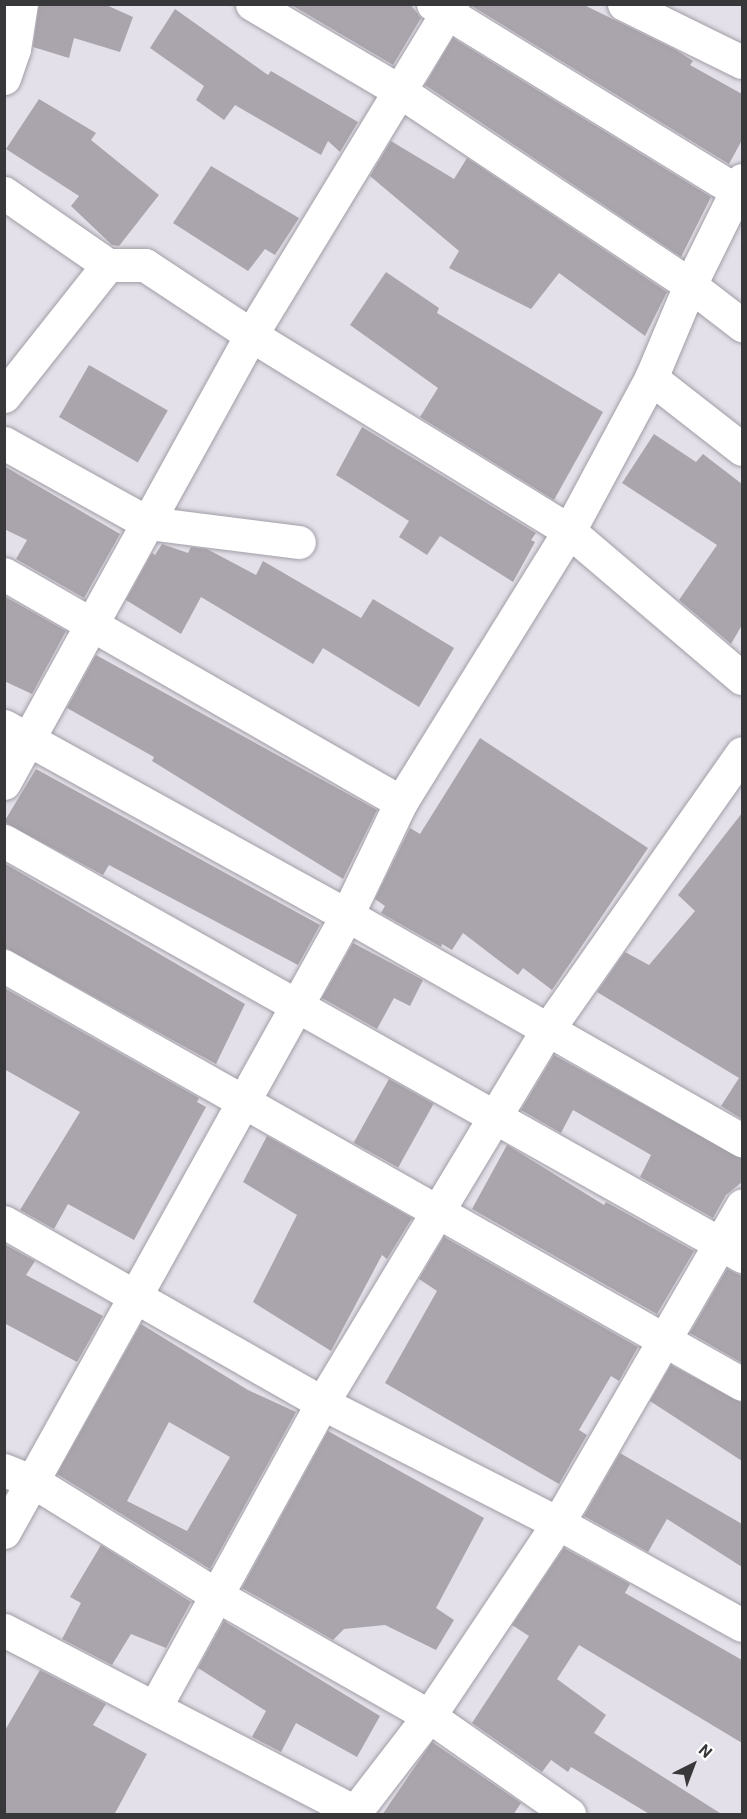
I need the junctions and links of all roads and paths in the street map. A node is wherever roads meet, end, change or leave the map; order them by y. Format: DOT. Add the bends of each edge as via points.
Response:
graph roads {
  1 [pos="21,4"];
  2 [pos="252,4"];
  3 [pos="624,4"];
  4 [pos="444,7"];
  5 [pos="742,62"];
  6 [pos="4,78"];
  7 [pos="398,90"];
  8 [pos="741,188"];
  9 [pos="4,193"];
  10 [pos="108,265"];
  11 [pos="690,285"];
  12 [pos="742,325"];
  13 [pos="251,335"];
  14 [pos="651,378"];
  15 [pos="4,396"];
  16 [pos="4,443"];
  17 [pos="742,448"];
  18 [pos="148,523"];
  19 [pos="569,531"];
  20 [pos="299,542"];
  21 [pos="4,573"];
  22 [pos="92,626"];
  23 [pos="739,667"];
  24 [pos="17,733"];
  25 [pos="738,771"];
  26 [pos="4,783"];
  27 [pos="401,802"];
  28 [pos="4,840"];
  29 [pos="347,915"];
  30 [pos="4,966"];
  31 [pos="297,1004"];
  32 [pos="548,1029"];
  33 [pos="244,1099"];
  34 [pos="495,1116"];
  35 [pos="742,1140"];
  36 [pos="742,1205"];
  37 [pos="438,1210"];
  38 [pos="4,1222"];
  39 [pos="732,1249"];
  40 [pos="134,1299"];
  41 [pos="664,1340"];
  42 [pos="742,1384"];
  43 [pos="322,1403"];
  44 [pos="19,1476"];
  45 [pos="558,1523"];
  46 [pos="4,1532"];
  47 [pos="218,1596"];
  48 [pos="742,1625"];
  49 [pos="4,1630"];
  50 [pos="155,1707"];
  51 [pos="429,1716"];
  52 [pos="357,1813"];
  53 [pos="569,1815"];
  1 -- 6 [label="street" via="14,49"];
  2 -- 7 [label="street"];
  3 -- 5 [label="street"];
  4 -- 7 [label="street"];
  4 -- 8 [label="street"];
  7 -- 11 [label="street"];
  7 -- 13 [label="street"];
  8 -- 11 [label="street"];
  9 -- 10 [label="street"];
  10 -- 13 [label="street" via="145,265"];
  10 -- 15 [label="street"];
  11 -- 12 [label="street"];
  11 -- 14 [label="street"];
  13 -- 18 [label="street"];
  13 -- 19 [label="street"];
  14 -- 17 [label="street"];
  14 -- 19 [label="street"];
  16 -- 18 [label="street"];
  18 -- 20 [label="street"];
  18 -- 22 [label="street"];
  19 -- 23 [label="street"];
  19 -- 27 [label="street"];
  21 -- 22 [label="street"];
  22 -- 24 [label="street"];
  22 -- 27 [label="street"];
  24 -- 26 [label="street"];
  24 -- 29 [label="street"];
  25 -- 32 [label="street"];
  27 -- 29 [label="street"];
  28 -- 31 [label="street"];
  29 -- 31 [label="street"];
  29 -- 32 [label="street"];
  30 -- 33 [label="street"];
  31 -- 33 [label="street"];
  31 -- 34 [label="street"];
  32 -- 34 [label="street"];
  32 -- 35 [label="street"];
  33 -- 37 [label="street"];
  33 -- 40 [label="street"];
  34 -- 37 [label="street"];
  34 -- 39 [label="street"];
  36 -- 39 [label="street"];
  37 -- 41 [label="street"];
  37 -- 43 [label="street"];
  38 -- 40 [label="street"];
  39 -- 41 [label="street"];
  40 -- 43 [label="street"];
  40 -- 44 [label="street"];
  41 -- 42 [label="street"];
  41 -- 45 [label="street"];
  43 -- 45 [label="street"];
  43 -- 47 [label="street"];
  44 -- 46 [label="street"];
  44 -- 47 [label="street"];
  45 -- 48 [label="street"];
  45 -- 51 [label="street"];
  47 -- 50 [label="street"];
  47 -- 51 [label="street"];
  49 -- 50 [label="street"];
  50 -- 52 [label="street"];
  51 -- 52 [label="street"];
  51 -- 53 [label="street"];
}
